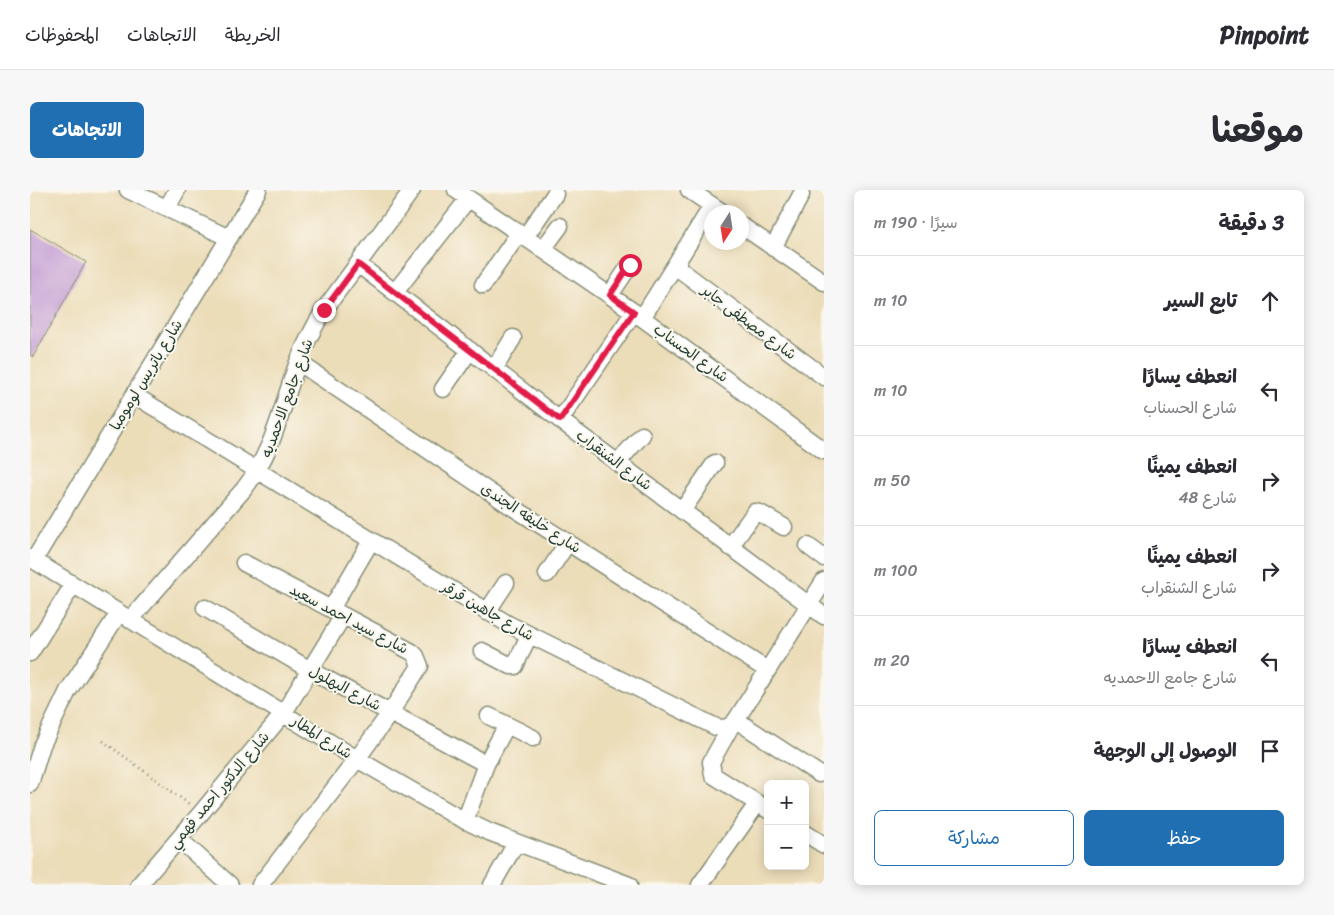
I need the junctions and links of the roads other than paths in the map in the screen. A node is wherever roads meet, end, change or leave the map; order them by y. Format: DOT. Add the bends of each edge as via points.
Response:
graph roads {
  1 [pos="128,190"];
  2 [pos="177,190"];
  3 [pos="258,190"];
  4 [pos="412,190"];
  5 [pos="689,190"];
  6 [pos="462,194"];
  7 [pos="555,194"];
  8 [pos="801,195"];
  9 [pos="711,205"];
  10 [pos="166,208"];
  11 [pos="560,226"];
  12 [pos="704,227"];
  13 [pos="749,231"];
  14 [pos="522,235"];
  15 [pos="229,238"];
  16 [pos="773,248"];
  17 [pos="543,249"];
  18 [pos="358,264"];
  19 [pos="630,265"];
  20 [pos="675,266"];
  21 [pos="823,281"];
  22 [pos="483,284"];
  23 [pos="395,292"];
  24 [pos="610,295"];
  25 [pos="638,315"];
  26 [pos="514,338"];
  27 [pos="470,350"];
  28 [pos="298,362"];
  29 [pos="494,369"];
  30 [pos="824,377"];
  31 [pos="443,389"];
  32 [pos="134,395"];
  33 [pos="560,420"];
  34 [pos="642,435"];
  35 [pos="824,451"];
  36 [pos="617,462"];
  37 [pos="715,463"];
  38 [pos="258,471"];
  39 [pos="682,511"];
  40 [pos="784,527"];
  41 [pos="371,540"];
  42 [pos="568,542"];
  43 [pos="808,546"];
  44 [pos="730,547"];
  45 [pos="824,558"];
  46 [pos="32,559"];
  47 [pos="244,563"];
  48 [pos="547,574"];
  49 [pos="824,581"];
  50 [pos="506,584"];
  51 [pos="73,585"];
  52 [pos="808,605"];
  53 [pos="205,608"];
  54 [pos="487,612"];
  55 [pos="337,613"];
  56 [pos="824,616"];
  57 [pos="124,617"];
  58 [pos="529,635"];
  59 [pos="482,651"];
  60 [pos="30,653"];
  61 [pos="310,670"];
  62 [pos="767,670"];
  63 [pos="390,713"];
  64 [pos="283,714"];
  65 [pos="489,716"];
  66 [pos="734,723"];
  67 [pos="507,725"];
  68 [pos="533,738"];
  69 [pos="357,759"];
  70 [pos="486,764"];
  71 [pos="819,774"];
  72 [pos="30,784"];
  73 [pos="763,807"];
  74 [pos="465,821"];
  75 [pos="809,836"];
  76 [pos="179,839"];
  77 [pos="516,843"];
  78 [pos="824,845"];
  79 [pos="139,885"];
  80 [pos="230,885"];
  81 [pos="260,885"];
  82 [pos="492,885"];
  83 [pos="627,885"];
  84 [pos="700,885"];
  1 -- 10 [label="street"];
  2 -- 10 [label="street"];
  3 -- 15 [label="street, شارع باتريس لومومبا"];
  4 -- 18 [label="street, شارع جامع الاحمديه"];
  5 -- 9 [label="street"];
  6 -- 14 [label="street, شارع الحسناب"];
  6 -- 23 [label="street"];
  7 -- 14 [label="street"];
  8 -- 16 [label="street"];
  10 -- 15 [label="street"];
  11 -- 17 [label="street"];
  12 -- 20 [label="street"];
  13 -- 16 [label="street"];
  14 -- 17 [label="street, شارع الحسناب"];
  14 -- 22 [label="street"];
  15 -- 32 [label="street, شارع باتريس لومومبا"];
  16 -- 21 [label="street"];
  17 -- 24 [label="street, شارع الحسناب"];
  18 -- 23 [label="street, شارع الشنقراب"];
  18 -- 28 [label="street, شارع جامع الاحمديه" via="324,310"];
  19 -- 24 [label="street"];
  20 -- 25 [label="street"];
  20 -- 30 [label="street, شارع مصطفى جابر"];
  23 -- 27 [label="street, شارع الشنقراب"];
  24 -- 25 [label="street, شارع الحسناب"];
  25 -- 33 [label="street"];
  25 -- 35 [label="street, شارع الحسناب"];
  26 -- 29 [label="street"];
  27 -- 29 [label="street, شارع الشنقراب"];
  27 -- 31 [label="street"];
  28 -- 38 [label="street, شارع جامع الاحمديه" via="274,437"];
  28 -- 42 [label="street, شارع خليفه الجندى"];
  29 -- 33 [label="street, شارع الشنقراب"];
  32 -- 38 [label="street, شارع جاهين قرقر"];
  32 -- 46 [label="street, شارع باتريس لومومبا"];
  33 -- 36 [label="street, شارع الشنقراب"];
  34 -- 36 [label="street"];
  36 -- 39 [label="street, شارع الشنقراب"];
  37 -- 39 [label="street"];
  38 -- 41 [label="street, شارع جاهين قرقر"];
  38 -- 57 [label="street, شارع جامع الاحمديه"];
  39 -- 44 [label="street, شارع الشنقراب"];
  40 -- 44 [label="street" via="755,512"];
  41 -- 54 [label="street, شارع جاهين قرقر"];
  41 -- 55 [label="street, شارع الدكتور احمد فهمي"];
  42 -- 48 [label="street"];
  42 -- 62 [label="street, شارع خليفه الجندى"];
  43 -- 45 [label="street"];
  44 -- 52 [label="street, شارع الشنقراب"];
  46 -- 51 [label="street, شارع المطار"];
  47 -- 55 [label="street, شارع سيد احمد سعيد"];
  49 -- 52 [label="street"];
  50 -- 54 [label="street"];
  51 -- 57 [label="street, شارع المطار"];
  51 -- 60 [label="street"];
  52 -- 56 [label="street, شارع الشنقراب"];
  52 -- 62 [label="street"];
  53 -- 61 [label="street, شارع البهلول"];
  54 -- 58 [label="street, شارع جاهين قرقر"];
  55 -- 61 [label="street, شارع الدكتور احمد فهمي"];
  55 -- 63 [label="street, شارع سيد احمد سعيد" via="412,652 419,661 418,672"];
  57 -- 64 [label="street, شارع المطار"];
  57 -- 72 [label="street, شارع جامع الاحمديه" via="68,691 42,744"];
  58 -- 59 [label="street" via="513,667"];
  58 -- 66 [label="street, شارع جاهين قرقر" via="716,728 724,729"];
  61 -- 63 [label="street, شارع البهلول"];
  61 -- 64 [label="street, شارع الدكتور احمد فهمي"];
  62 -- 66 [label="street"];
  63 -- 69 [label="street, شارع سيد احمد سعيد"];
  63 -- 70 [label="street, شارع البهلول"];
  64 -- 69 [label="street, شارع المطار"];
  64 -- 76 [label="street, شارع الدكتور احمد فهمي"];
  65 -- 67 [label="street"];
  66 -- 71 [label="street"];
  66 -- 73 [label="street" via="711,762 711,771 716,778"];
  67 -- 68 [label="street"];
  67 -- 70 [label="street"];
  69 -- 74 [label="street, شارع المطار"];
  69 -- 81 [label="street, شارع سيد احمد سعيد"];
  70 -- 74 [label="street"];
  73 -- 84 [label="street"];
  74 -- 77 [label="street, شارع المطار"];
  75 -- 78 [label="street"];
  76 -- 79 [label="street, شارع الدكتور احمد فهمي"];
  76 -- 80 [label="street"];
  77 -- 82 [label="street"];
  77 -- 83 [label="street, شارع المطار"];
}
